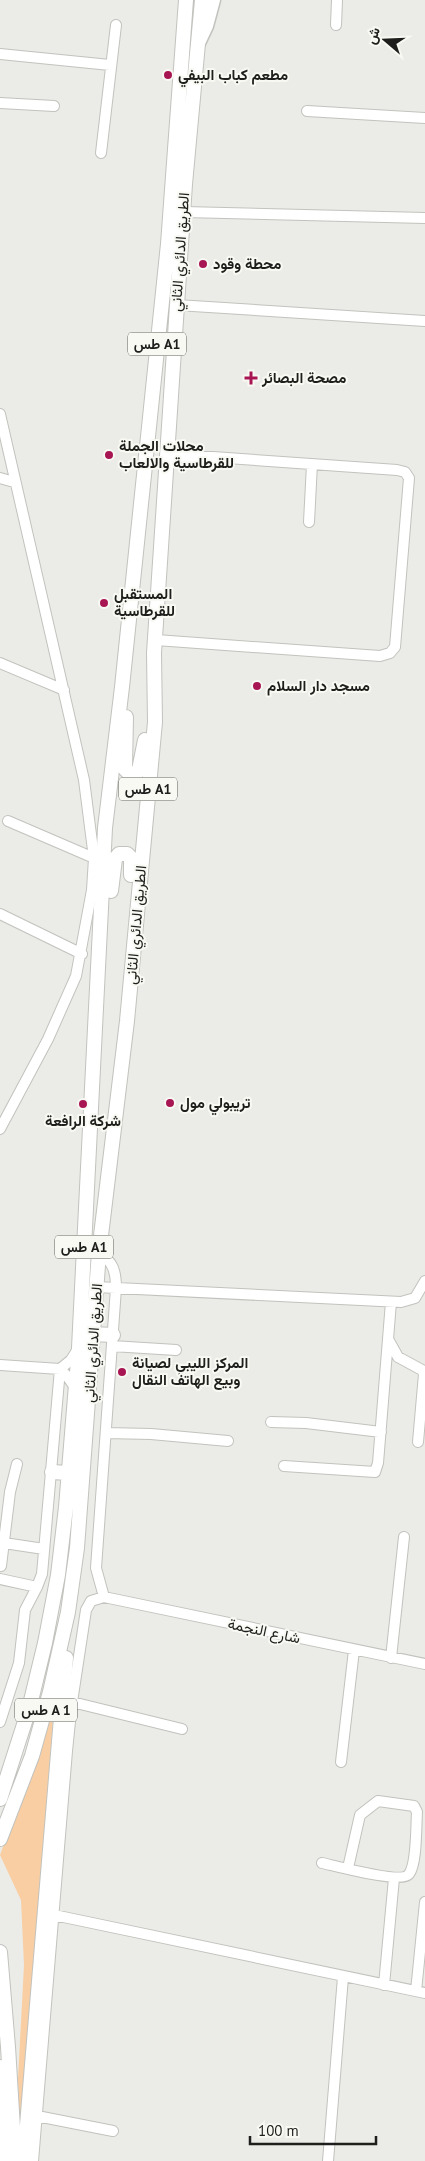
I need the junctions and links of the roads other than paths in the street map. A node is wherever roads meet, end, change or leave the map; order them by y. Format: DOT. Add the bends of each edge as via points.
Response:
graph roads {
  1 [pos="202,0"];
  2 [pos="214,0"];
  3 [pos="337,0"];
  4 [pos="185,2"];
  5 [pos="116,25"];
  6 [pos="336,25"];
  7 [pos="198,48"];
  8 [pos="0,54"];
  9 [pos="110,66"];
  10 [pos="0,103"];
  11 [pos="54,106"];
  12 [pos="307,111"];
  13 [pos="425,118"];
  14 [pos="101,153"];
  15 [pos="184,212"];
  16 [pos="425,218"];
  17 [pos="177,306"];
  18 [pos="425,321"];
  19 [pos="160,322"];
  20 [pos="0,414"];
  21 [pos="167,457"];
  22 [pos="312,464"];
  23 [pos="0,478"];
  24 [pos="14,482"];
  25 [pos="309,522"];
  26 [pos="155,646"];
  27 [pos="0,663"];
  28 [pos="64,690"];
  29 [pos="8,821"];
  30 [pos="94,858"];
  31 [pos="0,914"];
  32 [pos="82,954"];
  33 [pos="96,1013"];
  34 [pos="127,1021"];
  35 [pos="0,1129"];
  36 [pos="99,1252"];
  37 [pos="425,1281"];
  38 [pos="96,1287"];
  39 [pos="116,1288"];
  40 [pos="391,1302"];
  41 [pos="93,1334"];
  42 [pos="388,1339"];
  43 [pos="113,1341"];
  44 [pos="79,1348"];
  45 [pos="176,1350"];
  46 [pos="0,1365"];
  47 [pos="60,1369"];
  48 [pos="76,1388"];
  49 [pos="271,1422"];
  50 [pos="381,1432"];
  51 [pos="106,1433"];
  52 [pos="228,1441"];
  53 [pos="418,1442"];
  54 [pos="17,1464"];
  55 [pos="284,1466"];
  56 [pos="52,1472"];
  57 [pos="68,1473"];
  58 [pos="0,1482"];
  59 [pos="12,1485"];
  60 [pos="404,1537"];
  61 [pos="4,1543"];
  62 [pos="44,1549"];
  63 [pos="1,1566"];
  64 [pos="74,1576"];
  65 [pos="0,1579"];
  66 [pos="37,1587"];
  67 [pos="104,1598"];
  68 [pos="354,1650"];
  69 [pos="391,1658"];
  70 [pos="425,1664"];
  71 [pos="72,1702"];
  72 [pos="0,1722"];
  73 [pos="182,1729"];
  74 [pos="340,1762"];
  75 [pos="0,1798"];
  76 [pos="0,1839"];
  77 [pos="322,1862"];
  78 [pos="348,1868"];
  79 [pos="394,1878"];
  80 [pos="425,1902"];
  81 [pos="54,1915"];
  82 [pos="0,1952"];
  83 [pos="343,1977"];
  84 [pos="384,1985"];
  85 [pos="420,1992"];
  86 [pos="0,2067"];
  87 [pos="37,2116"];
  88 [pos="113,2131"];
  89 [pos="3,2161"];
  90 [pos="15,2161"];
  91 [pos="24,2161"];
  92 [pos="33,2161"];
  93 [pos="328,2161"];
  1 -- 7 [label="highway, الطريق الدائري الثاني / طس A1"];
  2 -- 7 [label="main road"];
  3 -- 6 [label="street"];
  4 -- 19 [label="highway, الطريق الدائري الثاني / طس A1"];
  5 -- 9 [label="street"];
  7 -- 15 [label="highway, الطريق الدائري الثاني / طس A1"];
  8 -- 9 [label="street"];
  9 -- 14 [label="street"];
  10 -- 11 [label="street"];
  12 -- 13 [label="street"];
  15 -- 16 [label="street"];
  15 -- 17 [label="highway, الطريق الدائري الثاني / طس A1"];
  17 -- 18 [label="street"];
  17 -- 21 [label="highway, الطريق الدائري الثاني / طس A1"];
  19 -- 26 [label="highway" via="126,720 125,769 130,774 135,774 140,768"];
  19 -- 33 [label="highway, الطريق الدائري الثاني / طس A1" via="106,818"];
  20 -- 24 [label="street"];
  21 -- 22 [label="street"];
  21 -- 26 [label="highway, الطريق الدائري الثاني / طس A1"];
  22 -- 25 [label="street"];
  22 -- 26 [label="street" via="397,470 405,472 409,478 395,647 390,653 380,656"];
  23 -- 24 [label="street"];
  24 -- 28 [label="street"];
  26 -- 34 [label="highway, الطريق الدائري الثاني / طس A1" via="155,722"];
  27 -- 28 [label="street"];
  28 -- 30 [label="street" via="84,780"];
  29 -- 30 [label="street"];
  30 -- 32 [label="street"];
  31 -- 32 [label="street"];
  32 -- 35 [label="street" via="64,1004"];
  33 -- 34 [label="highway" via="104,984 115,859 124,853 130,855 132,861 124,980"];
  33 -- 44 [label="highway, الطريق الدائري الثاني / طس A1"];
  34 -- 36 [label="highway, الطريق الدائري الثاني / طس A1"];
  36 -- 38 [label="highway, الطريق الدائري الثاني / طس A1"];
  36 -- 39 [label="street" via="112,1263"];
  37 -- 40 [label="street" via="415,1298 408,1302"];
  38 -- 39 [label="street"];
  38 -- 41 [label="highway, الطريق الدائري الثاني / طس A1"];
  39 -- 40 [label="street"];
  39 -- 43 [label="street"];
  40 -- 42 [label="street"];
  41 -- 43 [label="highway"];
  41 -- 64 [label="highway, الطريق الدائري الثاني / طس A1"];
  42 -- 50 [label="street"];
  42 -- 53 [label="street" via="398,1358 424,1374"];
  43 -- 45 [label="street"];
  43 -- 51 [label="street"];
  44 -- 47 [label="street"];
  44 -- 48 [label="highway, الطريق الدائري الثاني / طس A1"];
  46 -- 47 [label="street"];
  47 -- 48 [label="street"];
  47 -- 56 [label="street"];
  48 -- 57 [label="highway, الطريق الدائري الثاني / طس A1"];
  49 -- 50 [label="street" via="306,1422"];
  50 -- 55 [label="street" via="374,1473"];
  51 -- 52 [label="street"];
  51 -- 67 [label="street" via="96,1568"];
  54 -- 59 [label="street"];
  56 -- 57 [label="highway"];
  56 -- 62 [label="street"];
  57 -- 75 [label="highway, الطريق الدائري الثاني / طس A1" via="61,1550 46,1643"];
  58 -- 59 [label="street"];
  59 -- 61 [label="street"];
  60 -- 69 [label="street"];
  61 -- 62 [label="street"];
  61 -- 63 [label="street"];
  62 -- 66 [label="street" via="42,1574"];
  64 -- 76 [label="highway, الطريق الدائري الثاني / طس A 1" via="62,1644 42,1724"];
  64 -- 91 [label="highway"];
  65 -- 66 [label="street"];
  66 -- 72 [label="street" via="25,1610 19,1663"];
  67 -- 68 [label="street, شارع النجمة"];
  67 -- 71 [label="street" via="91,1600 86,1610"];
  68 -- 69 [label="street, شارع النجمة"];
  68 -- 74 [label="street"];
  69 -- 70 [label="street, شارع النجمة"];
  71 -- 73 [label="street"];
  71 -- 81 [label="street"];
  77 -- 78 [label="street"];
  78 -- 79 [label="street"];
  78 -- 79 [label="street" via="360,1815 378,1801 410,1804 417,1812 413,1865 410,1874"];
  79 -- 84 [label="street"];
  80 -- 85 [label="street"];
  81 -- 83 [label="street"];
  81 -- 87 [label="street"];
  82 -- 90 [label="highway"];
  83 -- 84 [label="street"];
  83 -- 93 [label="street"];
  84 -- 85 [label="street"];
  86 -- 89 [label="highway"];
  87 -- 88 [label="street"];
  87 -- 92 [label="street"];
}
